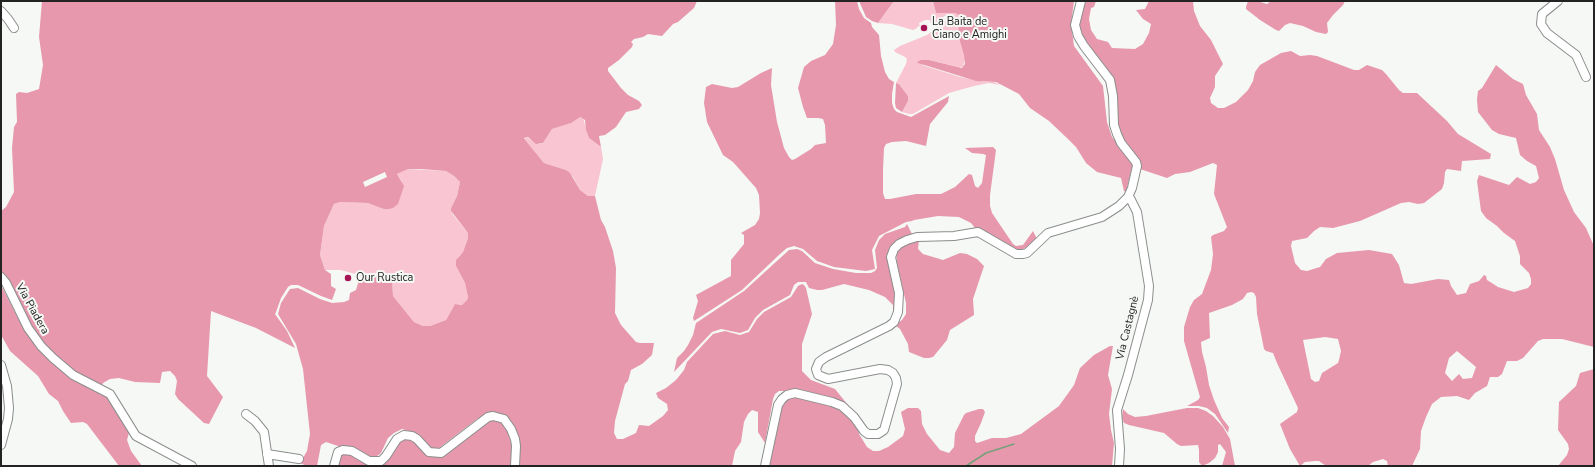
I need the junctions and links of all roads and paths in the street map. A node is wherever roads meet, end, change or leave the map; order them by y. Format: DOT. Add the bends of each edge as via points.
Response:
graph roads {
  1 [pos="1081,1"];
  2 [pos="1558,1"];
  3 [pos="1,12"];
  4 [pos="14,28"];
  5 [pos="1586,77"];
  6 [pos="1128,197"];
  7 [pos="1,277"];
  8 [pos="1,365"];
  9 [pos="246,414"];
  10 [pos="1,445"];
  11 [pos="267,454"];
  12 [pos="299,459"];
  13 [pos="192,466"];
  14 [pos="269,466"];
  15 [pos="334,466"];
  16 [pos="515,466"];
  17 [pos="765,466"];
  18 [pos="1119,466"];
  1 -- 6 [label="street" via="1076,29 1084,46 1110,80 1114,125 1121,143 1137,166"];
  2 -- 5 [label="street" via="1542,14 1541,24 1548,33 1576,55"];
  3 -- 4 [label="street"];
  6 -- 17 [label="street" via="1119,206 1098,218 1048,233 1023,254 1016,254 978,232 954,236 917,237 899,244 891,257 899,293 894,322 826,357 816,368 818,375 828,379 880,369 893,373 898,384 885,428 878,434 868,434 842,406 796,393 787,395 778,405"];
  6 -- 18 [label="street, Via Castagnè" via="1136,212 1149,286 1148,300 1116,410"];
  7 -- 13 [label="street, Via Piadera" via="28,328 45,350 73,375 110,394 136,436"];
  8 -- 10 [label="street" via="7,386 9,408"];
  9 -- 11 [label="street" via="264,432"];
  11 -- 12 [label="street"];
  11 -- 14 [label="street"];
  15 -- 16 [label="street" via="338,452 343,450 352,451 369,461 381,460 397,439 404,435 417,439 429,452 441,453 488,417 501,417 509,425 515,439"];
}
